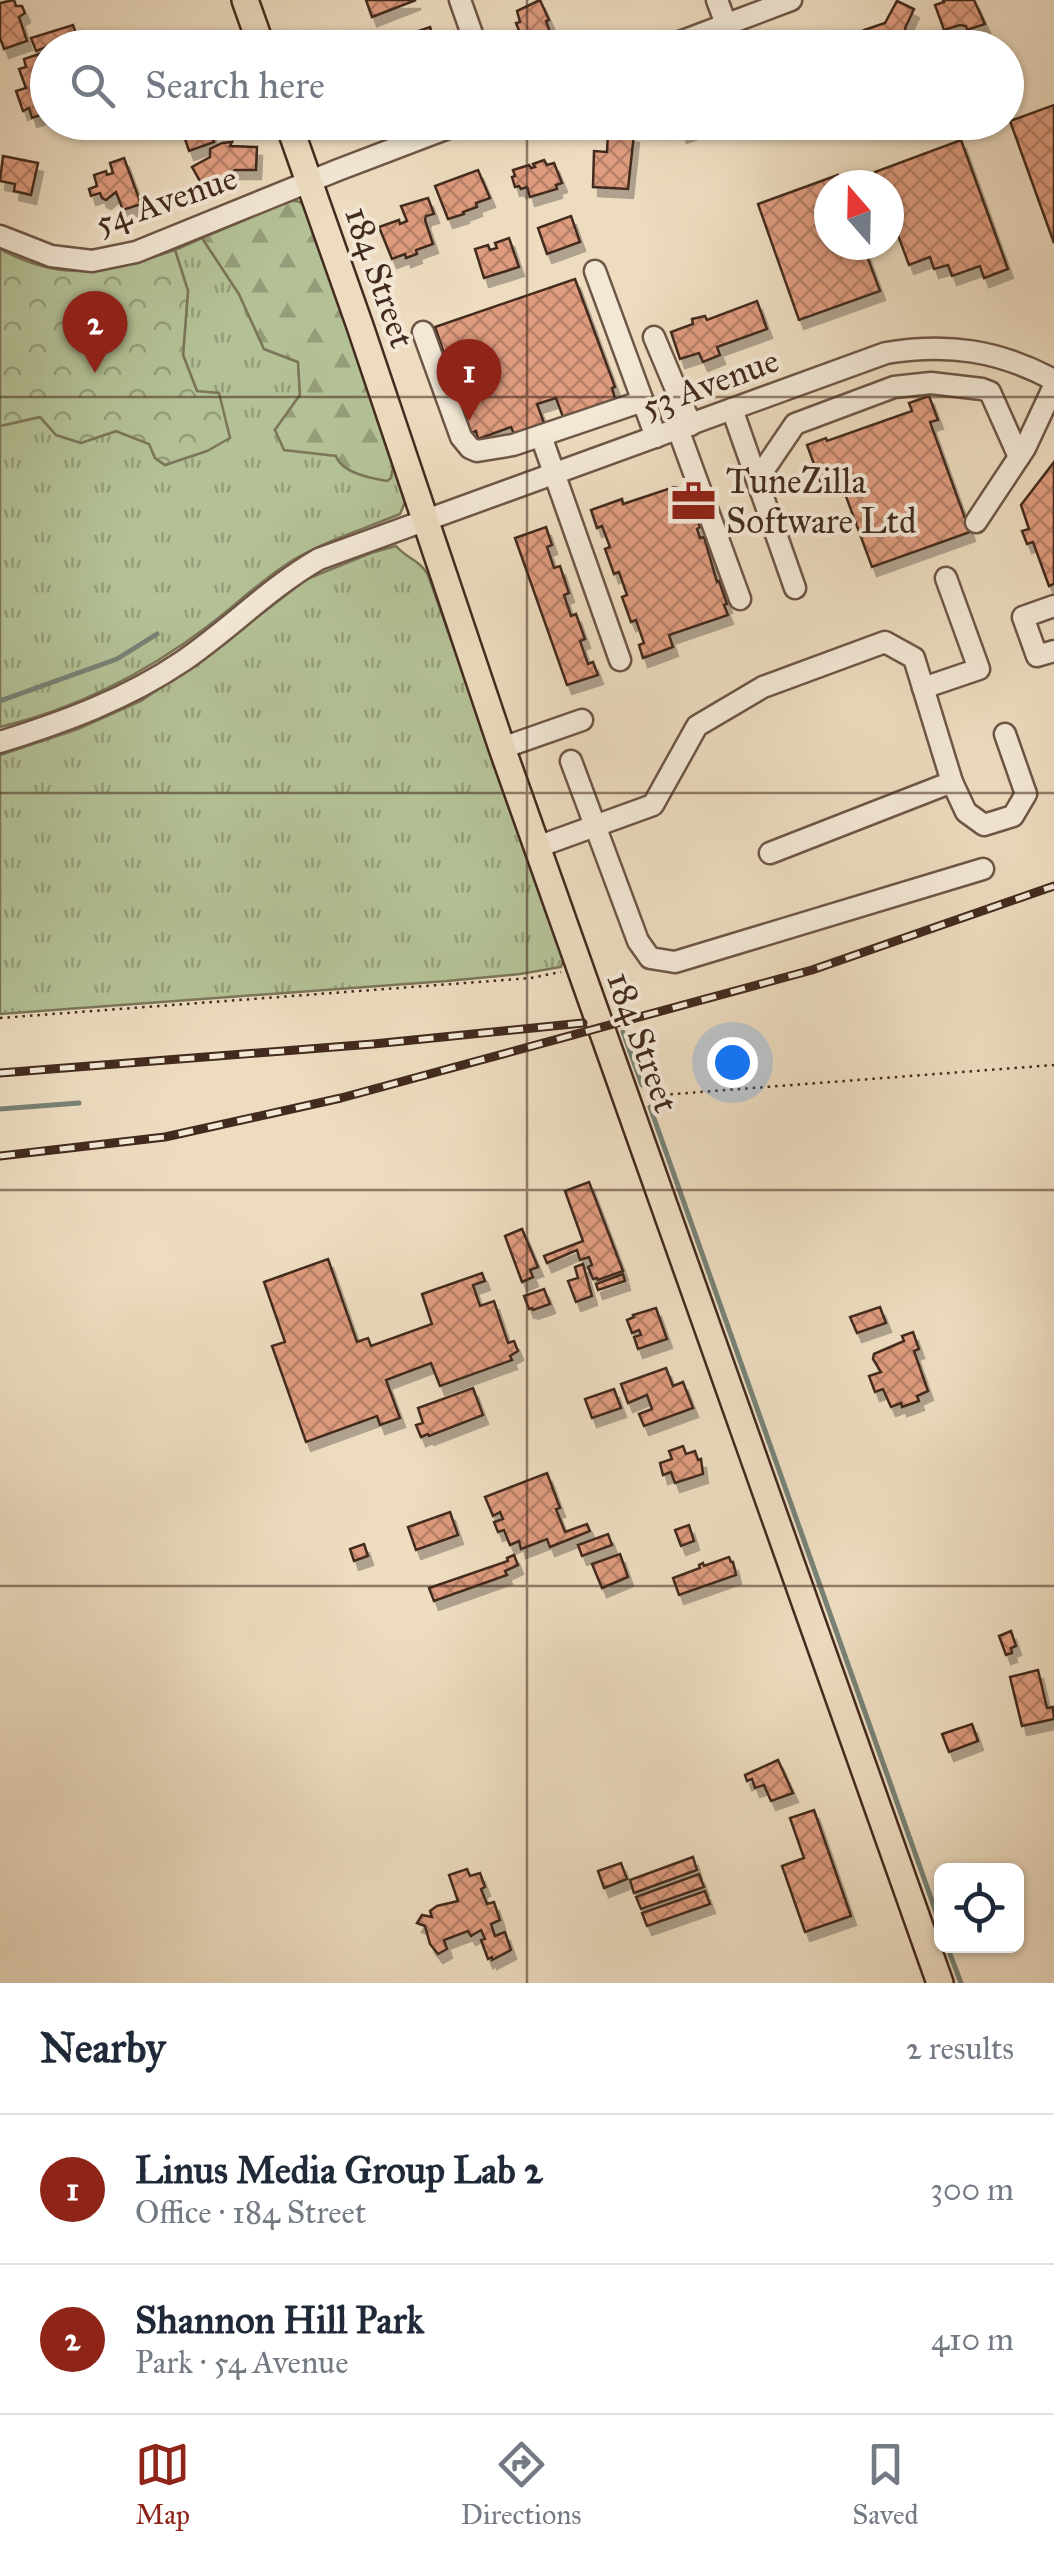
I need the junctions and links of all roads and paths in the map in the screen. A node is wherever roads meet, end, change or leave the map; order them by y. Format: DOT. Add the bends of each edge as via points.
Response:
graph roads {
  1 [pos="245,0"];
  2 [pos="460,0"];
  3 [pos="717,0"];
  4 [pos="791,0"];
  5 [pos="726,24"];
  6 [pos="256,30"];
  7 [pos="470,30"];
  8 [pos="710,30"];
  9 [pos="294,140"];
  10 [pos="418,140"];
  11 [pos="309,182"];
  12 [pos="0,236"];
  13 [pos="595,271"];
  14 [pos="423,332"];
  15 [pos="654,337"];
  16 [pos="1054,383"];
  17 [pos="642,402"];
  18 [pos="732,410"];
  19 [pos="684,427"];
  20 [pos="541,436"];
  21 [pos="656,437"];
  22 [pos="1020,457"];
  23 [pos="554,474"];
  24 [pos="757,480"];
  25 [pos="426,521"];
  26 [pos="976,522"];
  27 [pos="946,578"];
  28 [pos="795,588"];
  29 [pos="740,599"];
  30 [pos="1054,606"];
  31 [pos="1054,650"];
  32 [pos="620,660"];
  33 [pos="924,688"];
  34 [pos="582,720"];
  35 [pos="1005,734"];
  36 [pos="0,742"];
  37 [pos="502,748"];
  38 [pos="571,761"];
  39 [pos="952,782"];
  40 [pos="596,828"];
  41 [pos="537,847"];
  42 [pos="770,852"];
  43 [pos="983,869"];
  44 [pos="567,970"];
  45 [pos="0,1018"];
  46 [pos="1054,1065"];
  47 [pos="626,1098"];
  48 [pos="940,1983"];
  1 -- 6 [label="main road"];
  2 -- 7 [label="street"];
  3 -- 5 [label="street"];
  4 -- 5 [label="street"];
  5 -- 8 [label="street"];
  9 -- 11 [label="main road, 184 Street"];
  10 -- 11 [label="street, 54 Avenue"];
  11 -- 12 [label="street, 54 Avenue" via="136,252 92,261 51,256"];
  11 -- 25 [label="main road, 184 Street"];
  13 -- 17 [label="street"];
  14 -- 20 [label="street" via="465,444 477,451"];
  15 -- 19 [label="street"];
  16 -- 18 [label="street, 53 Avenue" via="992,354 916,348"];
  16 -- 22 [label="street"];
  17 -- 20 [label="street"];
  17 -- 21 [label="street"];
  18 -- 19 [label="street, 53 Avenue"];
  18 -- 24 [label="street"];
  19 -- 21 [label="street, 53 Avenue"];
  19 -- 29 [label="street"];
  20 -- 23 [label="street"];
  21 -- 23 [label="street, 53 Avenue"];
  22 -- 24 [label="street" via="990,392 931,383 894,388 796,424"];
  22 -- 26 [label="street"];
  23 -- 25 [label="street, 53 Avenue"];
  23 -- 32 [label="street"];
  24 -- 28 [label="street"];
  25 -- 36 [label="street, 53 Avenue" via="302,568 182,662 123,697"];
  25 -- 37 [label="main road, 184 Street"];
  27 -- 33 [label="street" via="979,669"];
  30 -- 31 [label="street" via="1023,617 1037,656"];
  33 -- 39 [label="street"];
  33 -- 40 [label="street" via="914,658 885,642 763,687 697,726 653,805"];
  34 -- 37 [label="street"];
  35 -- 39 [label="street" via="1026,794 1013,816 984,825 966,812"];
  37 -- 41 [label="main road, 184 Street"];
  38 -- 40 [label="street"];
  39 -- 42 [label="street"];
  40 -- 41 [label="street"];
  40 -- 43 [label="street" via="638,941 650,958 675,962"];
  41 -- 47 [label="main road, 184 Street"];
  44 -- 45 [label="path" via="532,978"];
  46 -- 47 [label="path"];
  47 -- 48 [label="main road, 184 Street"];
}
